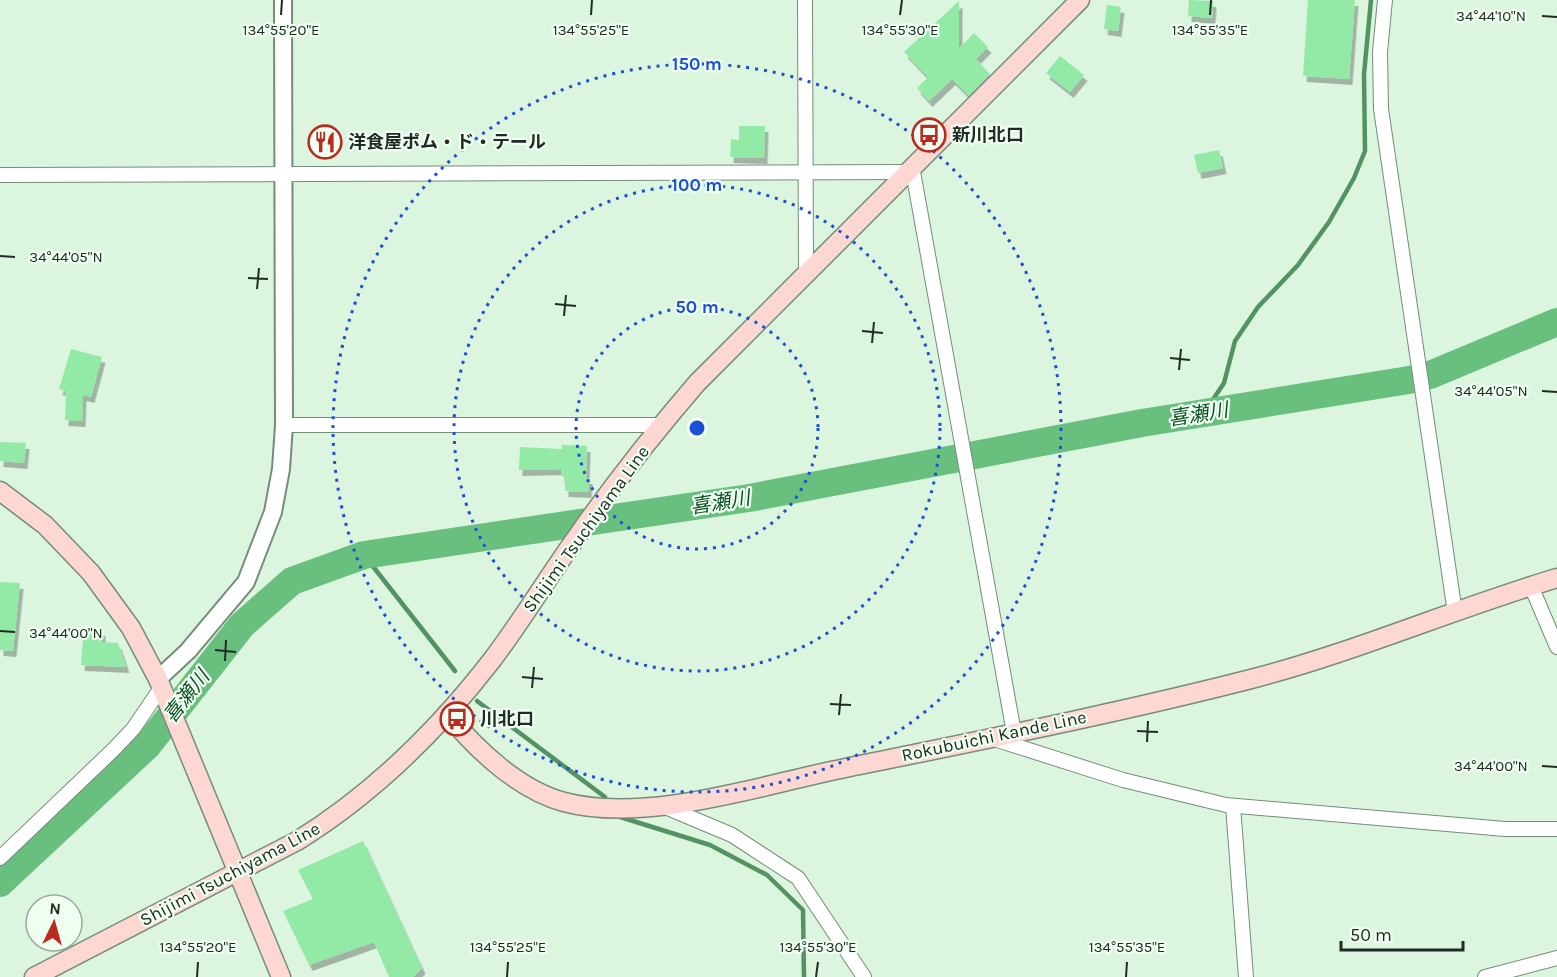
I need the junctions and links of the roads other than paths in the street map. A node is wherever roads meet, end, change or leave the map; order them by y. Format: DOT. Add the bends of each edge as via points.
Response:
graph roads {
  1 [pos="284,0"];
  2 [pos="805,0"];
  3 [pos="1080,0"];
  4 [pos="1385,0"];
  5 [pos="910,169"];
  6 [pos="807,170"];
  7 [pos="285,172"];
  8 [pos="0,175"];
  9 [pos="807,274"];
  10 [pos="284,424"];
  11 [pos="661,425"];
  12 [pos="0,491"];
  13 [pos="1557,578"];
  14 [pos="1531,586"];
  15 [pos="1455,613"];
  16 [pos="1557,647"];
  17 [pos="160,686"];
  18 [pos="448,715"];
  19 [pos="1014,733"];
  20 [pos="990,738"];
  21 [pos="663,806"];
  22 [pos="1233,806"];
  23 [pos="1557,829"];
  24 [pos="0,858"];
  25 [pos="237,871"];
  26 [pos="1557,958"];
  27 [pos="34,977"];
  28 [pos="281,977"];
  29 [pos="864,977"];
  30 [pos="1246,977"];
  31 [pos="1485,977"];
  1 -- 7 [label="street"];
  2 -- 6 [label="street"];
  3 -- 5 [label="main road, Shijimi Tsuchiyama Line"];
  4 -- 15 [label="street" via="1380,52 1382,109"];
  5 -- 6 [label="street"];
  5 -- 9 [label="main road, Shijimi Tsuchiyama Line"];
  5 -- 19 [label="street"];
  6 -- 7 [label="street"];
  6 -- 9 [label="street"];
  7 -- 8 [label="street"];
  7 -- 10 [label="street"];
  9 -- 11 [label="main road, Shijimi Tsuchiyama Line" via="697,383"];
  10 -- 11 [label="street"];
  10 -- 17 [label="street" via="273,512 246,582"];
  11 -- 18 [label="main road, Shijimi Tsuchiyama Line" via="576,538 493,659"];
  12 -- 17 [label="main road" via="45,525 91,573 131,628"];
  13 -- 14 [label="main road, Rokubuichi Kande Line"];
  14 -- 15 [label="main road, Rokubuichi Kande Line"];
  14 -- 16 [label="street"];
  15 -- 19 [label="main road, Rokubuichi Kande Line" via="1256,678"];
  17 -- 24 [label="street" via="133,729"];
  17 -- 25 [label="main road"];
  18 -- 21 [label="main road, Rokubuichi Kande Line" via="502,767 538,793 566,803"];
  18 -- 25 [label="main road, Shijimi Tsuchiyama Line" via="339,816"];
  19 -- 20 [label="main road, Rokubuichi Kande Line"];
  20 -- 21 [label="main road, Rokubuichi Kande Line"];
  20 -- 22 [label="street" via="1124,780"];
  21 -- 29 [label="street" via="732,835 798,878"];
  22 -- 23 [label="street" via="1505,829"];
  22 -- 30 [label="street"];
  25 -- 27 [label="main road, Shijimi Tsuchiyama Line"];
  25 -- 28 [label="main road"];
  26 -- 31 [label="street"];
}
